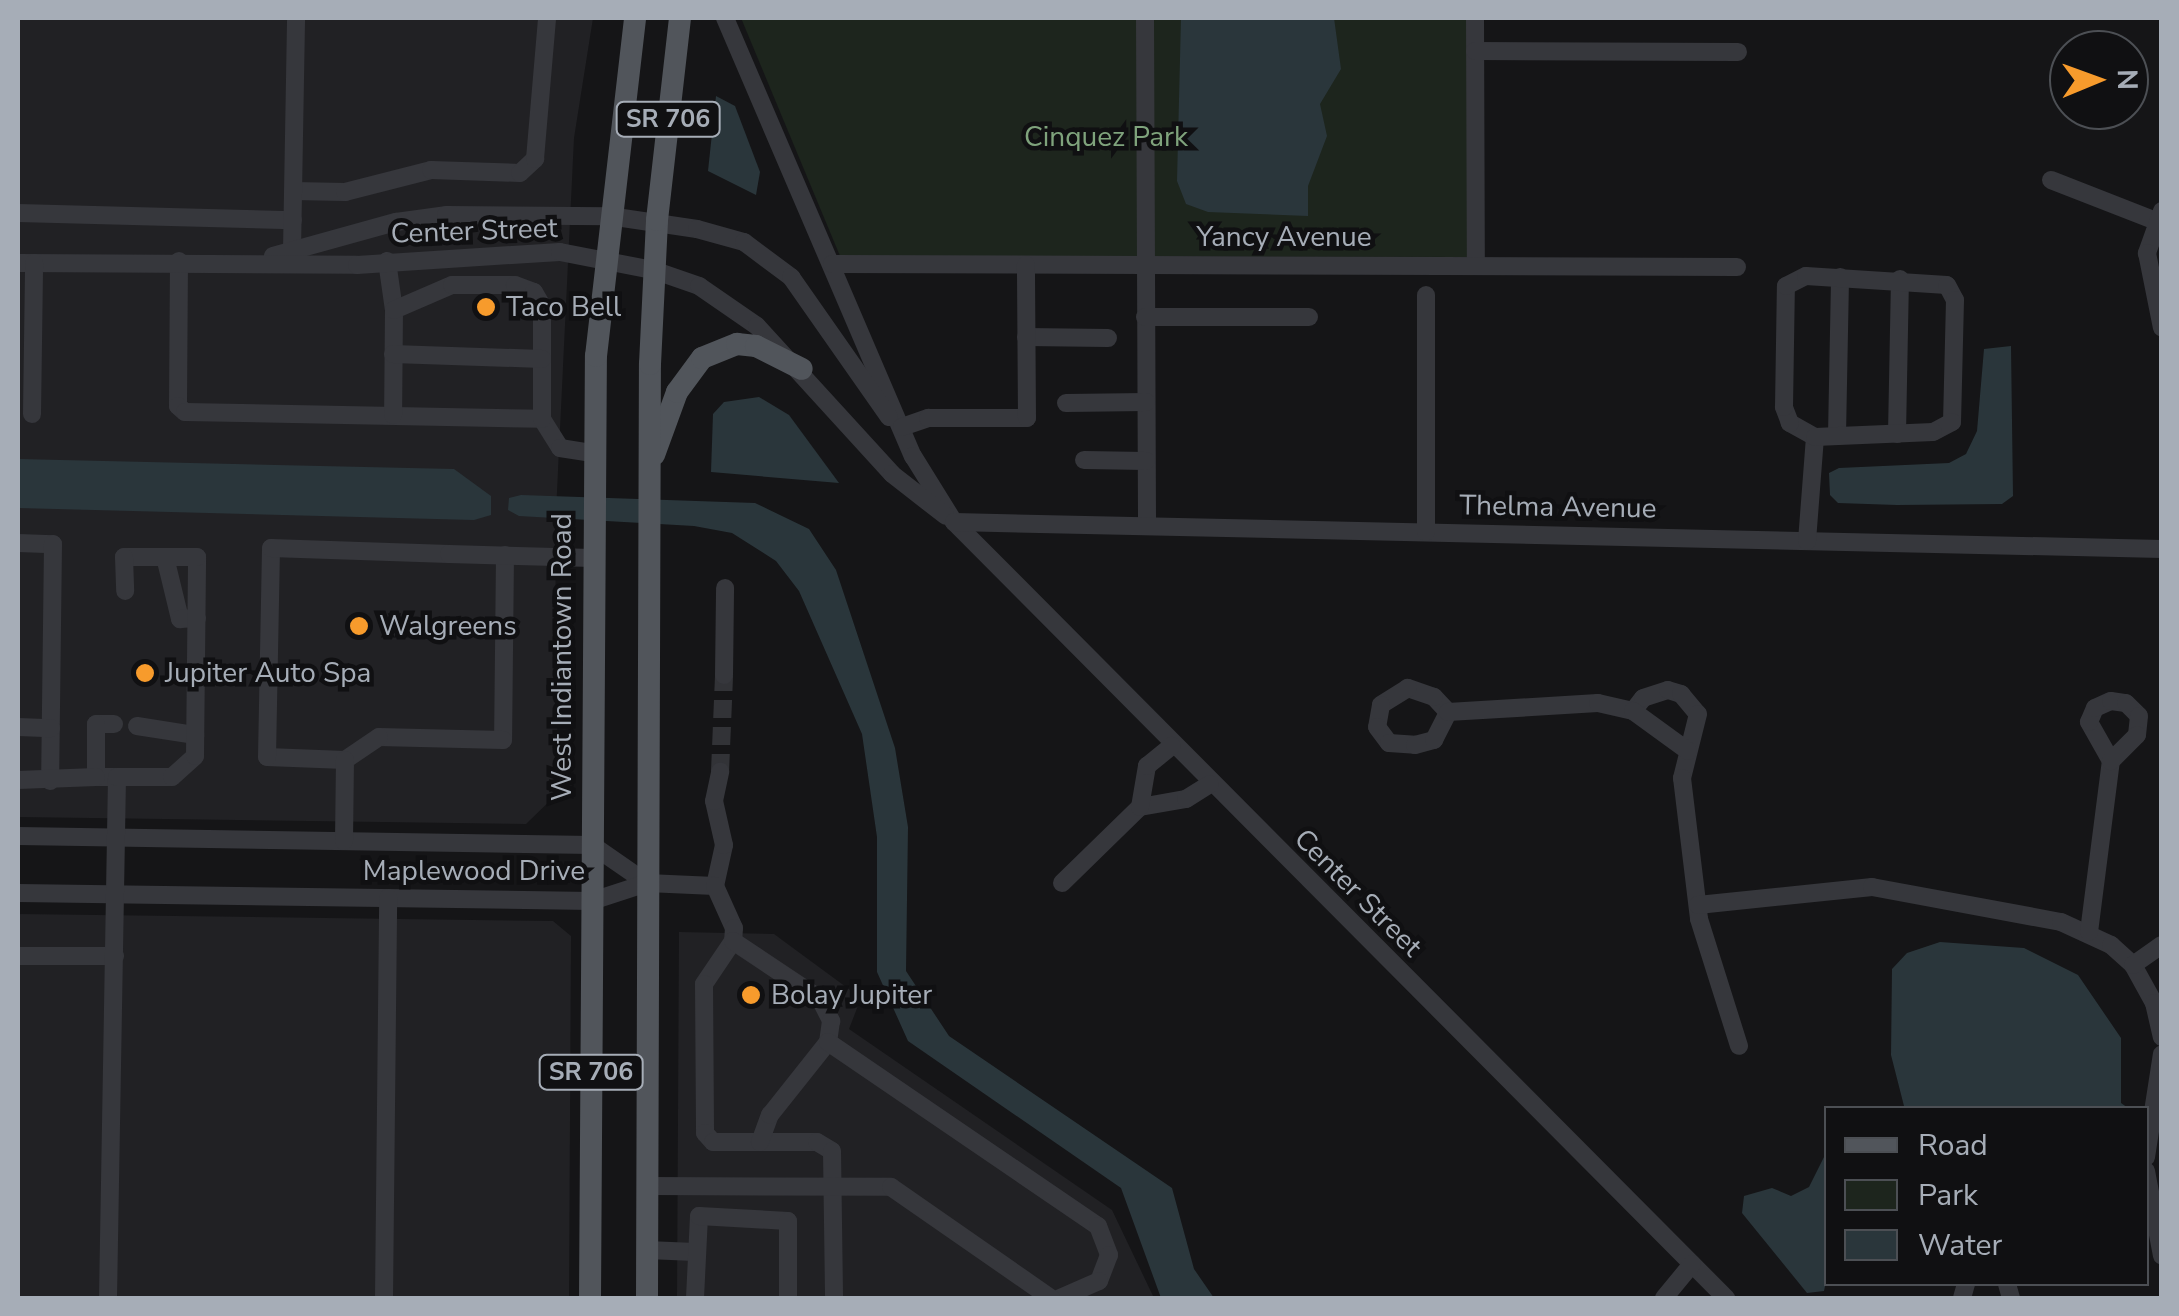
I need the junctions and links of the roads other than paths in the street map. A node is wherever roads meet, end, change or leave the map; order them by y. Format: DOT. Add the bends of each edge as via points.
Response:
graph roads {
  1 [pos="296,18"];
  2 [pos="546,18"];
  3 [pos="635,18"];
  4 [pos="680,18"];
  5 [pos="725,18"];
  6 [pos="1145,18"];
  7 [pos="1475,18"];
  8 [pos="1475,51"];
  9 [pos="1738,52"];
  10 [pos="2051,180"];
  11 [pos="293,191"];
  12 [pos="18,212"];
  13 [pos="608,216"];
  14 [pos="2159,216"];
  15 [pos="292,220"];
  16 [pos="657,220"];
  17 [pos="292,252"];
  18 [pos="605,259"];
  19 [pos="258,261"];
  20 [pos="179,262"];
  21 [pos="387,262"];
  22 [pos="26,263"];
  23 [pos="832,264"];
  24 [pos="1476,264"];
  25 [pos="1026,265"];
  26 [pos="1145,266"];
  27 [pos="1738,267"];
  28 [pos="653,270"];
  29 [pos="1840,277"];
  30 [pos="1900,279"];
  31 [pos="1426,296"];
  32 [pos="394,310"];
  33 [pos="25,314"];
  34 [pos="1145,318"];
  35 [pos="1309,318"];
  36 [pos="2162,328"];
  37 [pos="1026,337"];
  38 [pos="1108,338"];
  39 [pos="393,354"];
  40 [pos="542,359"];
  41 [pos="802,368"];
  42 [pos="1146,402"];
  43 [pos="1066,403"];
  44 [pos="32,414"];
  45 [pos="393,415"];
  46 [pos="542,419"];
  47 [pos="902,427"];
  48 [pos="1897,434"];
  49 [pos="1837,436"];
  50 [pos="1815,437"];
  51 [pos="593,454"];
  52 [pos="914,456"];
  53 [pos="1084,460"];
  54 [pos="1146,461"];
  55 [pos="649,478"];
  56 [pos="954,522"];
  57 [pos="1147,526"];
  58 [pos="1426,532"];
  59 [pos="1806,540"];
  60 [pos="18,543"];
  61 [pos="592,548"];
  62 [pos="2162,549"];
  63 [pos="505,556"];
  64 [pos="165,557"];
  65 [pos="726,588"];
  66 [pos="125,592"];
  67 [pos="196,618"];
  68 [pos="724,676"];
  69 [pos="1633,711"];
  70 [pos="1448,712"];
  71 [pos="114,724"];
  72 [pos="137,726"];
  73 [pos="18,727"];
  74 [pos="51,728"];
  75 [pos="195,735"];
  76 [pos="1172,746"];
  77 [pos="1688,751"];
  78 [pos="344,760"];
  79 [pos="2111,761"];
  80 [pos="720,772"];
  81 [pos="96,777"];
  82 [pos="118,777"];
  83 [pos="18,780"];
  84 [pos="50,780"];
  85 [pos="1210,784"];
  86 [pos="1140,807"];
  87 [pos="18,836"];
  88 [pos="116,838"];
  89 [pos="344,841"];
  90 [pos="592,844"];
  91 [pos="647,883"];
  92 [pos="1062,883"];
  93 [pos="715,886"];
  94 [pos="18,892"];
  95 [pos="116,895"];
  96 [pos="388,898"];
  97 [pos="592,901"];
  98 [pos="1698,905"];
  99 [pos="2089,932"];
  100 [pos="733,941"];
  101 [pos="2162,945"];
  102 [pos="18,956"];
  103 [pos="115,956"];
  104 [pos="2132,965"];
  105 [pos="2160,1016"];
  106 [pos="2162,1037"];
  107 [pos="828,1042"];
  108 [pos="1739,1046"];
  109 [pos="2162,1054"];
  110 [pos="2149,1138"];
  111 [pos="760,1142"];
  112 [pos="647,1186"];
  113 [pos="832,1186"];
  114 [pos="2149,1187"];
  115 [pos="647,1250"];
  116 [pos="695,1252"];
  117 [pos="2162,1256"];
  118 [pos="1692,1264"];
  119 [pos="108,1298"];
  120 [pos="384,1298"];
  121 [pos="590,1298"];
  122 [pos="647,1298"];
  123 [pos="695,1298"];
  124 [pos="788,1298"];
  125 [pos="834,1298"];
  126 [pos="1050,1298"];
  127 [pos="1060,1298"];
  128 [pos="1664,1298"];
  129 [pos="1726,1298"];
  1 -- 11 [label="street"];
  2 -- 11 [label="street" via="535,158 520,173 431,170 345,192"];
  3 -- 13 [label="main road, West Indiantown Road / SR 706"];
  4 -- 16 [label="main road, SR 706"];
  5 -- 23 [label="street, Center Street"];
  6 -- 26 [label="street"];
  7 -- 8 [label="street"];
  8 -- 9 [label="street"];
  8 -- 24 [label="street"];
  10 -- 14 [label="street"];
  11 -- 15 [label="street"];
  12 -- 15 [label="street"];
  13 -- 16 [label="street, Center Street"];
  13 -- 17 [label="street, Center Street" via="446,215"];
  13 -- 18 [label="main road, West Indiantown Road / SR 706"];
  14 -- 36 [label="street" via="2147,253"];
  15 -- 17 [label="street"];
  16 -- 28 [label="main road, SR 706"];
  16 -- 52 [label="street, Center Street" via="744,242 781,268 819,309"];
  17 -- 19 [label="street, Center Street"];
  18 -- 21 [label="street, Center Street" via="560,252"];
  18 -- 28 [label="street, Center Street"];
  18 -- 51 [label="main road, West Indiantown Road / SR 706"];
  19 -- 20 [label="street, Center Street"];
  19 -- 21 [label="street, Center Street"];
  20 -- 22 [label="street, Center Street"];
  20 -- 45 [label="street" via="178,406 184,412"];
  21 -- 32 [label="street"];
  22 -- 33 [label="street"];
  23 -- 25 [label="street, Yancy Avenue"];
  23 -- 47 [label="street, Center Street"];
  24 -- 26 [label="street, Yancy Avenue"];
  24 -- 27 [label="street, Yancy Avenue"];
  25 -- 26 [label="street, Yancy Avenue"];
  25 -- 37 [label="street"];
  26 -- 34 [label="street"];
  28 -- 41 [label="street, Center Street" via="699,286"];
  28 -- 55 [label="main road, SR 706"];
  29 -- 30 [label="street"];
  29 -- 49 [label="street"];
  29 -- 50 [label="street" via="1806,276 1786,286 1784,407 1790,423"];
  30 -- 48 [label="street"];
  30 -- 48 [label="street" via="1936,280 1955,300 1953,418 1934,432"];
  31 -- 58 [label="street"];
  32 -- 39 [label="street"];
  32 -- 40 [label="street" via="452,285 527,288 542,306"];
  33 -- 44 [label="street"];
  34 -- 35 [label="street"];
  34 -- 42 [label="street"];
  37 -- 38 [label="street"];
  37 -- 47 [label="street" via="1027,418 928,418"];
  39 -- 40 [label="street"];
  39 -- 45 [label="street"];
  40 -- 46 [label="street"];
  41 -- 55 [label="main road" via="737,344 702,358 677,392"];
  41 -- 56 [label="street, Center Street" via="892,474"];
  42 -- 43 [label="street"];
  42 -- 54 [label="street"];
  45 -- 46 [label="street"];
  46 -- 51 [label="street" via="560,448"];
  47 -- 52 [label="street, Center Street"];
  48 -- 49 [label="street"];
  49 -- 50 [label="street"];
  50 -- 59 [label="street"];
  51 -- 61 [label="main road, West Indiantown Road / SR 706"];
  52 -- 56 [label="street, Center Street"];
  53 -- 54 [label="street"];
  54 -- 57 [label="street"];
  55 -- 91 [label="main road, SR 706"];
  56 -- 57 [label="street, Thelma Avenue"];
  56 -- 76 [label="street, Center Street"];
  57 -- 58 [label="street, Thelma Avenue"];
  58 -- 59 [label="street, Thelma Avenue"];
  59 -- 62 [label="street, Thelma Avenue"];
  60 -- 74 [label="street" via="54,544"];
  61 -- 63 [label="street"];
  61 -- 90 [label="main road, West Indiantown Road / SR 706"];
  63 -- 78 [label="street" via="503,740 379,736"];
  63 -- 78 [label="street" via="271,548 267,758"];
  64 -- 66 [label="street" via="124,557"];
  64 -- 67 [label="street" via="180,619"];
  64 -- 67 [label="street" via="197,557"];
  65 -- 68 [label="street"];
  67 -- 75 [label="street"];
  69 -- 70 [label="street" via="1598,703"];
  69 -- 77 [label="street"];
  69 -- 77 [label="street" via="1655,692 1681,694 1698,714"];
  71 -- 81 [label="street" via="96,724"];
  72 -- 75 [label="street"];
  73 -- 74 [label="street"];
  74 -- 84 [label="street"];
  75 -- 82 [label="street" via="195,756 172,777"];
  76 -- 85 [label="street, Center Street"];
  76 -- 86 [label="street" via="1147,766"];
  77 -- 98 [label="street" via="1682,778"];
  78 -- 89 [label="street"];
  79 -- 99 [label="street"];
  80 -- 93 [label="street" via="714,801 724,845"];
  81 -- 82 [label="street"];
  81 -- 84 [label="street"];
  82 -- 88 [label="street"];
  83 -- 84 [label="street"];
  85 -- 86 [label="street" via="1186,799"];
  85 -- 118 [label="street, Center Street"];
  86 -- 92 [label="street"];
  87 -- 88 [label="street, Maplewood Drive"];
  88 -- 89 [label="street, Maplewood Drive"];
  88 -- 95 [label="street"];
  89 -- 90 [label="street, Maplewood Drive"];
  90 -- 91 [label="street, Maplewood Drive"];
  90 -- 97 [label="main road, West Indiantown Road / SR 706"];
  91 -- 93 [label="street"];
  91 -- 97 [label="street, Maplewood Drive"];
  91 -- 112 [label="main road, SR 706"];
  93 -- 100 [label="street" via="732,913"];
  94 -- 95 [label="street, Maplewood Drive"];
  95 -- 96 [label="street, Maplewood Drive"];
  95 -- 103 [label="street"];
  96 -- 97 [label="street, Maplewood Drive"];
  96 -- 120 [label="street"];
  97 -- 121 [label="main road, West Indiantown Road / SR 706"];
  98 -- 99 [label="street" via="1872,887"];
  98 -- 108 [label="street"];
  99 -- 104 [label="street"];
  100 -- 107 [label="street" via="820,999 831,1022"];
  100 -- 111 [label="street" via="704,984 704,1132 713,1142"];
  101 -- 104 [label="street"];
  102 -- 103 [label="street"];
  103 -- 119 [label="street"];
  104 -- 105 [label="street"];
  105 -- 106 [label="street"];
  107 -- 111 [label="street" via="770,1115"];
  107 -- 127 [label="street" via="1098,1226 1108,1255 1099,1281"];
  109 -- 110 [label="street"];
  111 -- 113 [label="street" via="827,1146"];
  112 -- 113 [label="street"];
  112 -- 115 [label="main road, SR 706"];
  113 -- 125 [label="street"];
  113 -- 126 [label="street" via="891,1187"];
  114 -- 117 [label="street"];
  115 -- 116 [label="street"];
  115 -- 122 [label="main road, SR 706"];
  116 -- 123 [label="street"];
  116 -- 124 [label="street" via="699,1216 788,1220"];
  118 -- 128 [label="street"];
  118 -- 129 [label="street, Center Street"];
}
